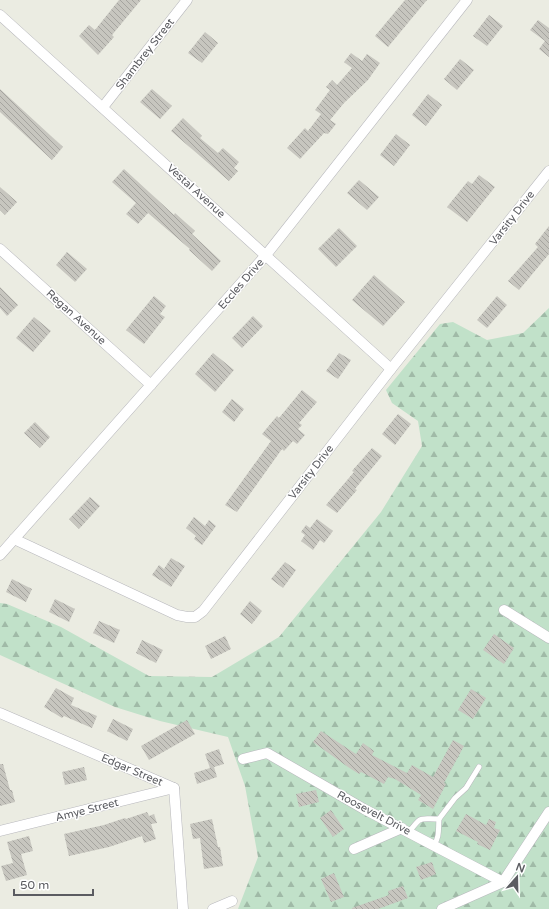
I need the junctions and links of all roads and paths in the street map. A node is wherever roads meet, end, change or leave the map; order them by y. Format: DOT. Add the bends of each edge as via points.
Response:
graph roads {
  1 [pos="187,0"];
  2 [pos="467,0"];
  3 [pos="0,15"];
  4 [pos="103,107"];
  5 [pos="549,171"];
  6 [pos="0,249"];
  7 [pos="266,255"];
  8 [pos="391,369"];
  9 [pos="152,385"];
  10 [pos="14,539"];
  11 [pos="0,555"];
  12 [pos="504,610"];
  13 [pos="549,638"];
  14 [pos="0,713"];
  15 [pos="243,759"];
  16 [pos="479,767"];
  17 [pos="174,788"];
  18 [pos="549,812"];
  19 [pos="439,819"];
  20 [pos="405,830"];
  21 [pos="0,831"];
  22 [pos="434,845"];
  23 [pos="354,849"];
  24 [pos="503,882"];
  25 [pos="232,901"];
  26 [pos="183,909"];
  27 [pos="213,909"];
  28 [pos="442,909"];
  1 -- 4 [label="street, Shambrey Street"];
  2 -- 7 [label="street, Eccles Drive"];
  3 -- 4 [label="street, Vestal Avenue"];
  4 -- 7 [label="street, Vestal Avenue"];
  5 -- 8 [label="street, Varsity Drive"];
  6 -- 9 [label="street, Regan Avenue"];
  7 -- 8 [label="street, Vestal Avenue"];
  7 -- 9 [label="street, Eccles Drive"];
  8 -- 10 [label="street, Varsity Drive" via="196,617 178,615"];
  9 -- 10 [label="street, Eccles Drive"];
  10 -- 11 [label="street, Eccles Drive"];
  12 -- 13 [label="street"];
  14 -- 17 [label="street, Edgar Street"];
  15 -- 20 [label="street, Roosevelt Drive" via="267,753"];
  16 -- 19 [label="lane" via="466,788"];
  17 -- 21 [label="street, Amye Street"];
  17 -- 26 [label="street, Edgar Street"];
  18 -- 24 [label="street"];
  19 -- 20 [label="lane" via="419,820"];
  19 -- 22 [label="lane" via="438,839"];
  20 -- 22 [label="street, Roosevelt Drive"];
  20 -- 23 [label="street"];
  22 -- 24 [label="street, Roosevelt Drive"];
  24 -- 28 [label="street"];
  25 -- 27 [label="street"];
}
